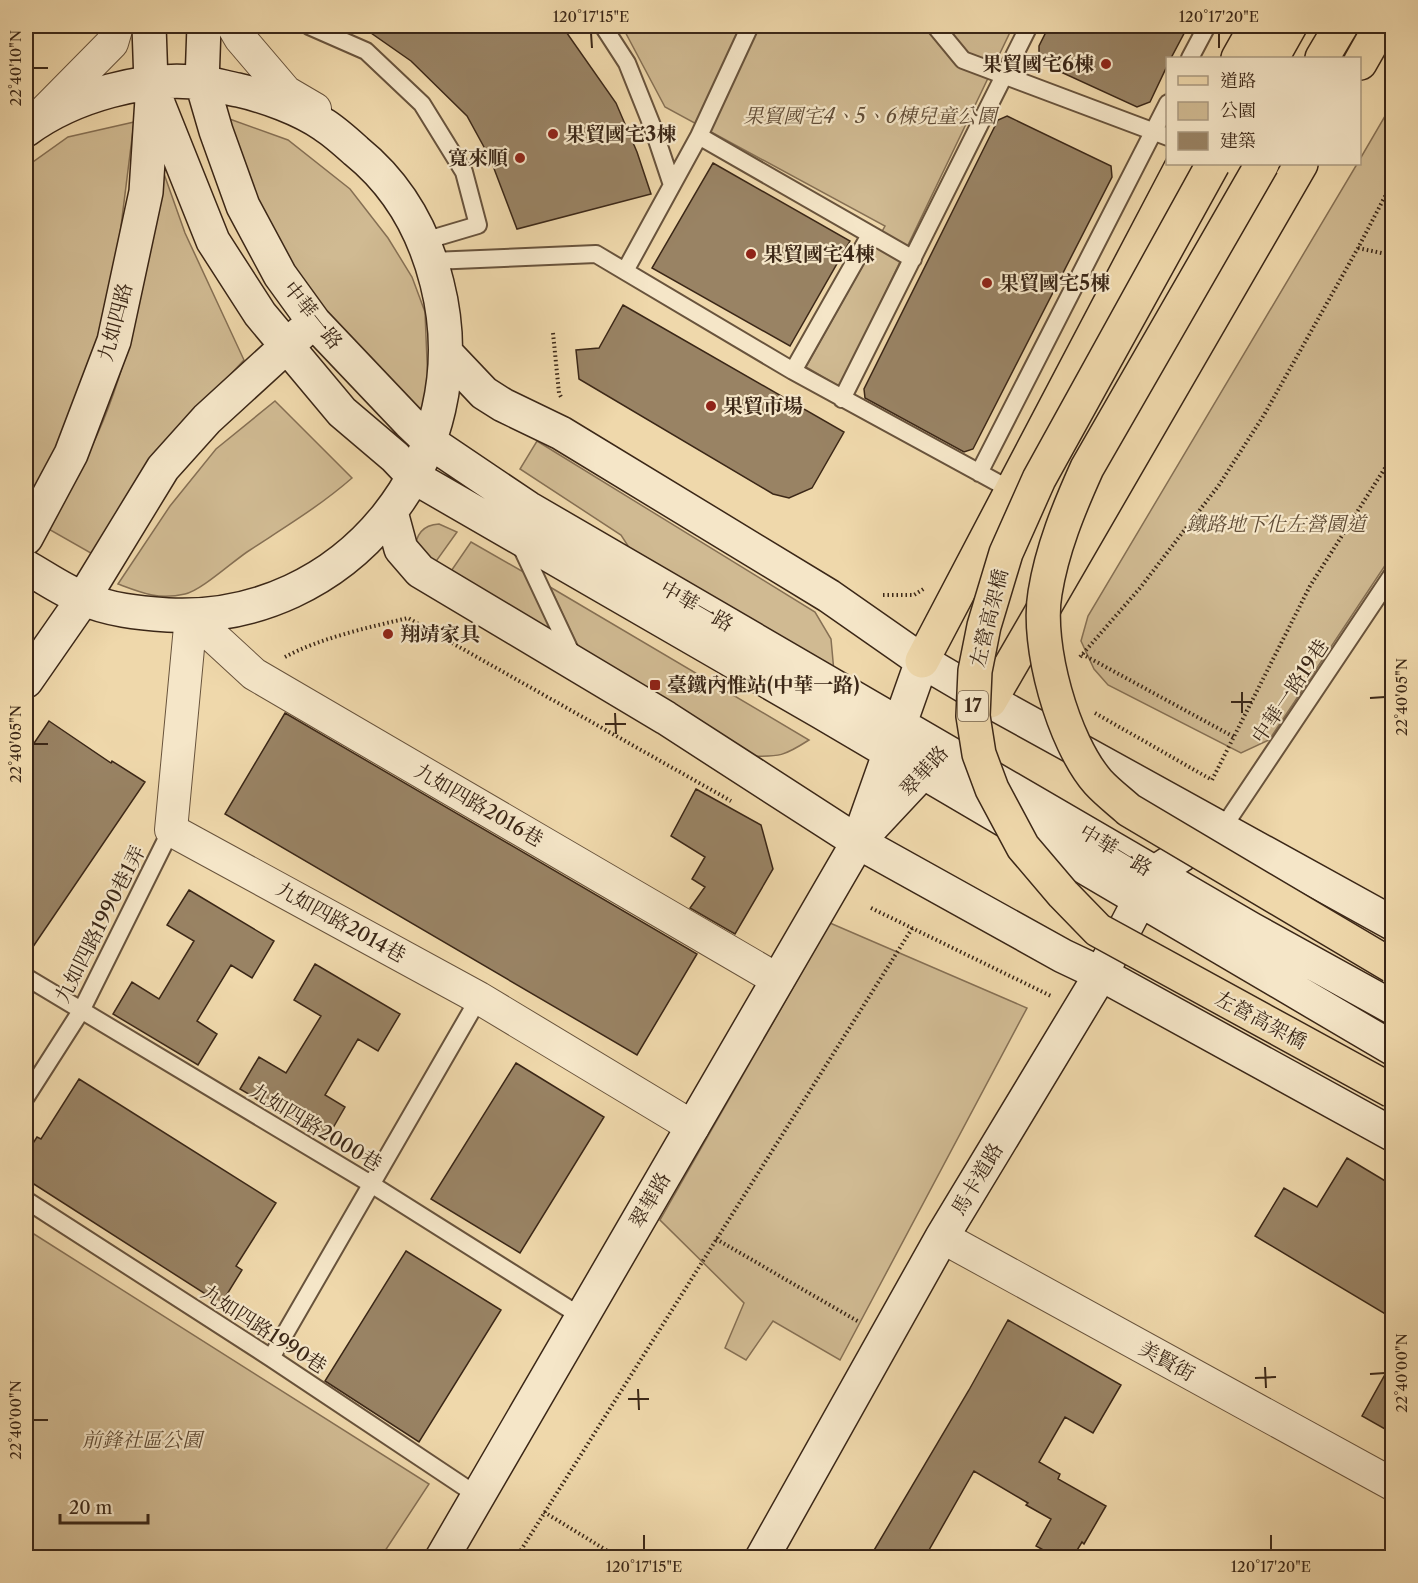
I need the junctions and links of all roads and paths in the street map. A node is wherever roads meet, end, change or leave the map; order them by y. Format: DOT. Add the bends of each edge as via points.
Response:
graph roads {
  1 [pos="117,26"];
  2 [pos="149,26"];
  3 [pos="204,26"];
  4 [pos="233,26"];
  5 [pos="309,26"];
  6 [pos="603,26"];
  7 [pos="750,26"];
  8 [pos="935,26"];
  9 [pos="1029,26"];
  10 [pos="1207,26"];
  11 [pos="1256,26"];
  12 [pos="1290,26"];
  13 [pos="1341,26"];
  14 [pos="1381,26"];
  15 [pos="1191,57"];
  16 [pos="1239,57"];
  17 [pos="1273,57"];
  18 [pos="1323,57"];
  19 [pos="1361,60"];
  20 [pos="1005,74"];
  21 [pos="202,82"];
  22 [pos="152,87"];
  23 [pos="1166,107"];
  24 [pos="27,128"];
  25 [pos="1160,134"];
  26 [pos="699,136"];
  27 [pos="373,164"];
  28 [pos="1182,165"];
  29 [pos="1212,165"];
  30 [pos="1261,165"];
  31 [pos="1300,165"];
  32 [pos="1392,183"];
  33 [pos="672,185"];
  34 [pos="870,235"];
  35 [pos="1358,248"];
  36 [pos="428,251"];
  37 [pos="1392,252"];
  38 [pos="913,259"];
  39 [pos="625,271"];
  40 [pos="314,322"];
  41 [pos="553,333"];
  42 [pos="285,346"];
  43 [pos="447,354"];
  44 [pos="793,371"];
  45 [pos="842,399"];
  46 [pos="565,407"];
  47 [pos="430,442"];
  48 [pos="1392,457"];
  49 [pos="979,473"];
  50 [pos="414,477"];
  51 [pos="1011,490"];
  52 [pos="391,512"];
  53 [pos="517,535"];
  54 [pos="26,538"];
  55 [pos="26,567"];
  56 [pos="1392,575"];
  57 [pos="930,584"];
  58 [pos="874,591"];
  59 [pos="83,599"];
  60 [pos="191,616"];
  61 [pos="1082,653"];
  62 [pos="922,661"];
  63 [pos="575,662"];
  64 [pos="1077,662"];
  65 [pos="254,674"];
  66 [pos="26,681"];
  67 [pos="990,701"];
  68 [pos="1090,709"];
  69 [pos="1234,737"];
  70 [pos="894,738"];
  71 [pos="934,761"];
  72 [pos="731,801"];
  73 [pos="1222,829"];
  74 [pos="171,830"];
  75 [pos="858,842"];
  76 [pos="1147,886"];
  77 [pos="871,908"];
  78 [pos="1392,923"];
  79 [pos="913,927"];
  80 [pos="1392,966"];
  81 [pos="1101,974"];
  82 [pos="26,977"];
  83 [pos="778,980"];
  84 [pos="479,998"];
  85 [pos="1053,998"];
  86 [pos="1392,1007"];
  87 [pos="81,1011"];
  88 [pos="1392,1048"];
  89 [pos="1392,1091"];
  90 [pos="26,1097"];
  91 [pos="693,1127"];
  92 [pos="1392,1134"];
  93 [pos="371,1184"];
  94 [pos="26,1200"];
  95 [pos="942,1238"];
  96 [pos="716,1239"];
  97 [pos="582,1317"];
  98 [pos="865,1325"];
  99 [pos="271,1358"];
  100 [pos="1392,1484"];
  101 [pos="478,1496"];
  102 [pos="544,1512"];
  103 [pos="442,1557"];
  104 [pos="516,1557"];
  105 [pos="619,1557"];
  106 [pos="762,1557"];
  1 -- 24 [label="street" via="112,43"];
  2 -- 22 [label="street, 中華一路"];
  3 -- 21 [label="street, 中華一路"];
  4 -- 27 [label="street" via="286,92 349,128"];
  5 -- 36 [label="lane" via="366,51 422,104 464,172 478,225"];
  6 -- 33 [label="lane" via="627,63"];
  7 -- 26 [label="lane"];
  8 -- 20 [label="lane" via="963,60"];
  9 -- 20 [label="lane"];
  10 -- 15 [label="lane"];
  11 -- 16 [label="main road"];
  12 -- 17 [label="main road"];
  13 -- 18 [label="main road"];
  14 -- 19 [label="main road"];
  20 -- 25 [label="lane"];
  20 -- 38 [label="lane"];
  21 -- 22 [label="street"];
  21 -- 27 [label="street" via="265,96 313,119"];
  21 -- 40 [label="street, 中華一路" via="243,206 280,275"];
  22 -- 24 [label="street" via="108,91 67,106"];
  22 -- 42 [label="street, 中華一路" via="213,241"];
  22 -- 54 [label="street, 九如四路" via="146,192 114,341 71,454"];
  23 -- 25 [label="lane"];
  25 -- 49 [label="lane"];
  26 -- 33 [label="lane"];
  26 -- 34 [label="lane"];
  27 -- 36 [label="street" via="410,213"];
  28 -- 51 [label="main road"];
  29 -- 89 [label="main road, 左營高架橋 / 17, bridge" via="1040,479 1006,553 975,671 973,716 979,754 992,789 1023,847 1098,930"];
  30 -- 80 [label="main road, bridge" via="1087,468 1067,513 1044,595 1047,655 1074,743 1098,782 1121,803"];
  31 -- 67 [label="main road"];
  32 -- 35 [label="path"];
  33 -- 39 [label="lane"];
  34 -- 38 [label="lane"];
  34 -- 44 [label="lane"];
  35 -- 37 [label="path"];
  35 -- 61 [label="path" via="1264,415 1219,485 1140,588"];
  36 -- 39 [label="lane" via="596,254"];
  36 -- 43 [label="street" via="444,307"];
  38 -- 45 [label="lane"];
  39 -- 44 [label="lane"];
  40 -- 42 [label="street"];
  40 -- 47 [label="street, 中華一路"];
  41 -- 46 [label="path" via="559,393"];
  42 -- 50 [label="street, 中華一路" via="342,412"];
  42 -- 59 [label="street" via="207,419 163,468"];
  43 -- 47 [label="street" via="445,384"];
  43 -- 62 [label="street" via="484,393 561,433 789,571"];
  44 -- 45 [label="lane"];
  45 -- 49 [label="lane"];
  47 -- 50 [label="street"];
  47 -- 70 [label="street, 中華一路"];
  48 -- 69 [label="path" via="1310,586"];
  49 -- 51 [label="lane"];
  50 -- 52 [label="street"];
  50 -- 53 [label="street, 中華一路"];
  51 -- 62 [label="main road"];
  52 -- 60 [label="street" via="360,546 323,574 282,596 237,610"];
  52 -- 63 [label="street" via="401,549 420,571"];
  53 -- 63 [label="lane"];
  53 -- 70 [label="street, 中華一路"];
  55 -- 59 [label="street"];
  56 -- 73 [label="lane, 中華一路19巷"];
  57 -- 58 [label="path" via="914,595 883,595"];
  59 -- 60 [label="street" via="136,613"];
  59 -- 66 [label="street"];
  60 -- 65 [label="street, 九如四路2016巷"];
  60 -- 74 [label="street"];
  61 -- 64 [label="path"];
  61 -- 69 [label="path"];
  62 -- 67 [label="street"];
  62 -- 70 [label="street, 翠華路"];
  63 -- 75 [label="street"];
  65 -- 72 [label="path" via="297,651 408,618"];
  65 -- 83 [label="street, 九如四路2016巷"];
  67 -- 71 [label="street, 翠華路"];
  67 -- 73 [label="street"];
  68 -- 69 [label="path" via="1212,780"];
  70 -- 71 [label="street, 中華一路"];
  70 -- 75 [label="street, 翠華路"];
  71 -- 75 [label="street, 翠華路"];
  71 -- 76 [label="street, 中華一路"];
  73 -- 76 [label="street, 馬卡道路"];
  73 -- 78 [label="street"];
  74 -- 84 [label="street, 九如四路2014巷"];
  74 -- 87 [label="lane, 九如四路1990巷1弄"];
  75 -- 81 [label="street"];
  75 -- 83 [label="street, 翠華路"];
  76 -- 81 [label="street, 馬卡道路"];
  76 -- 86 [label="street, 中華一路" via="1251,929"];
  76 -- 88 [label="street, 中華一路"];
  77 -- 79 [label="path"];
  79 -- 85 [label="path"];
  79 -- 96 [label="path"];
  81 -- 92 [label="street"];
  81 -- 95 [label="street, 馬卡道路"];
  82 -- 87 [label="lane, 九如四路2000巷"];
  83 -- 91 [label="street, 翠華路"];
  84 -- 91 [label="street, 九如四路2014巷"];
  84 -- 93 [label="lane"];
  87 -- 90 [label="lane, 九如四路1990巷1弄"];
  87 -- 93 [label="lane, 九如四路2000巷"];
  91 -- 97 [label="street, 翠華路"];
  93 -- 97 [label="lane, 九如四路2000巷"];
  93 -- 99 [label="lane"];
  94 -- 99 [label="lane, 九如四路1990巷"];
  95 -- 100 [label="street, 美賢街"];
  95 -- 106 [label="street, 馬卡道路"];
  96 -- 98 [label="path"];
  96 -- 102 [label="path"];
  97 -- 101 [label="street, 翠華路"];
  99 -- 101 [label="lane, 九如四路1990巷"];
  101 -- 103 [label="street, 翠華路"];
  102 -- 104 [label="path"];
  102 -- 105 [label="path"];
}
